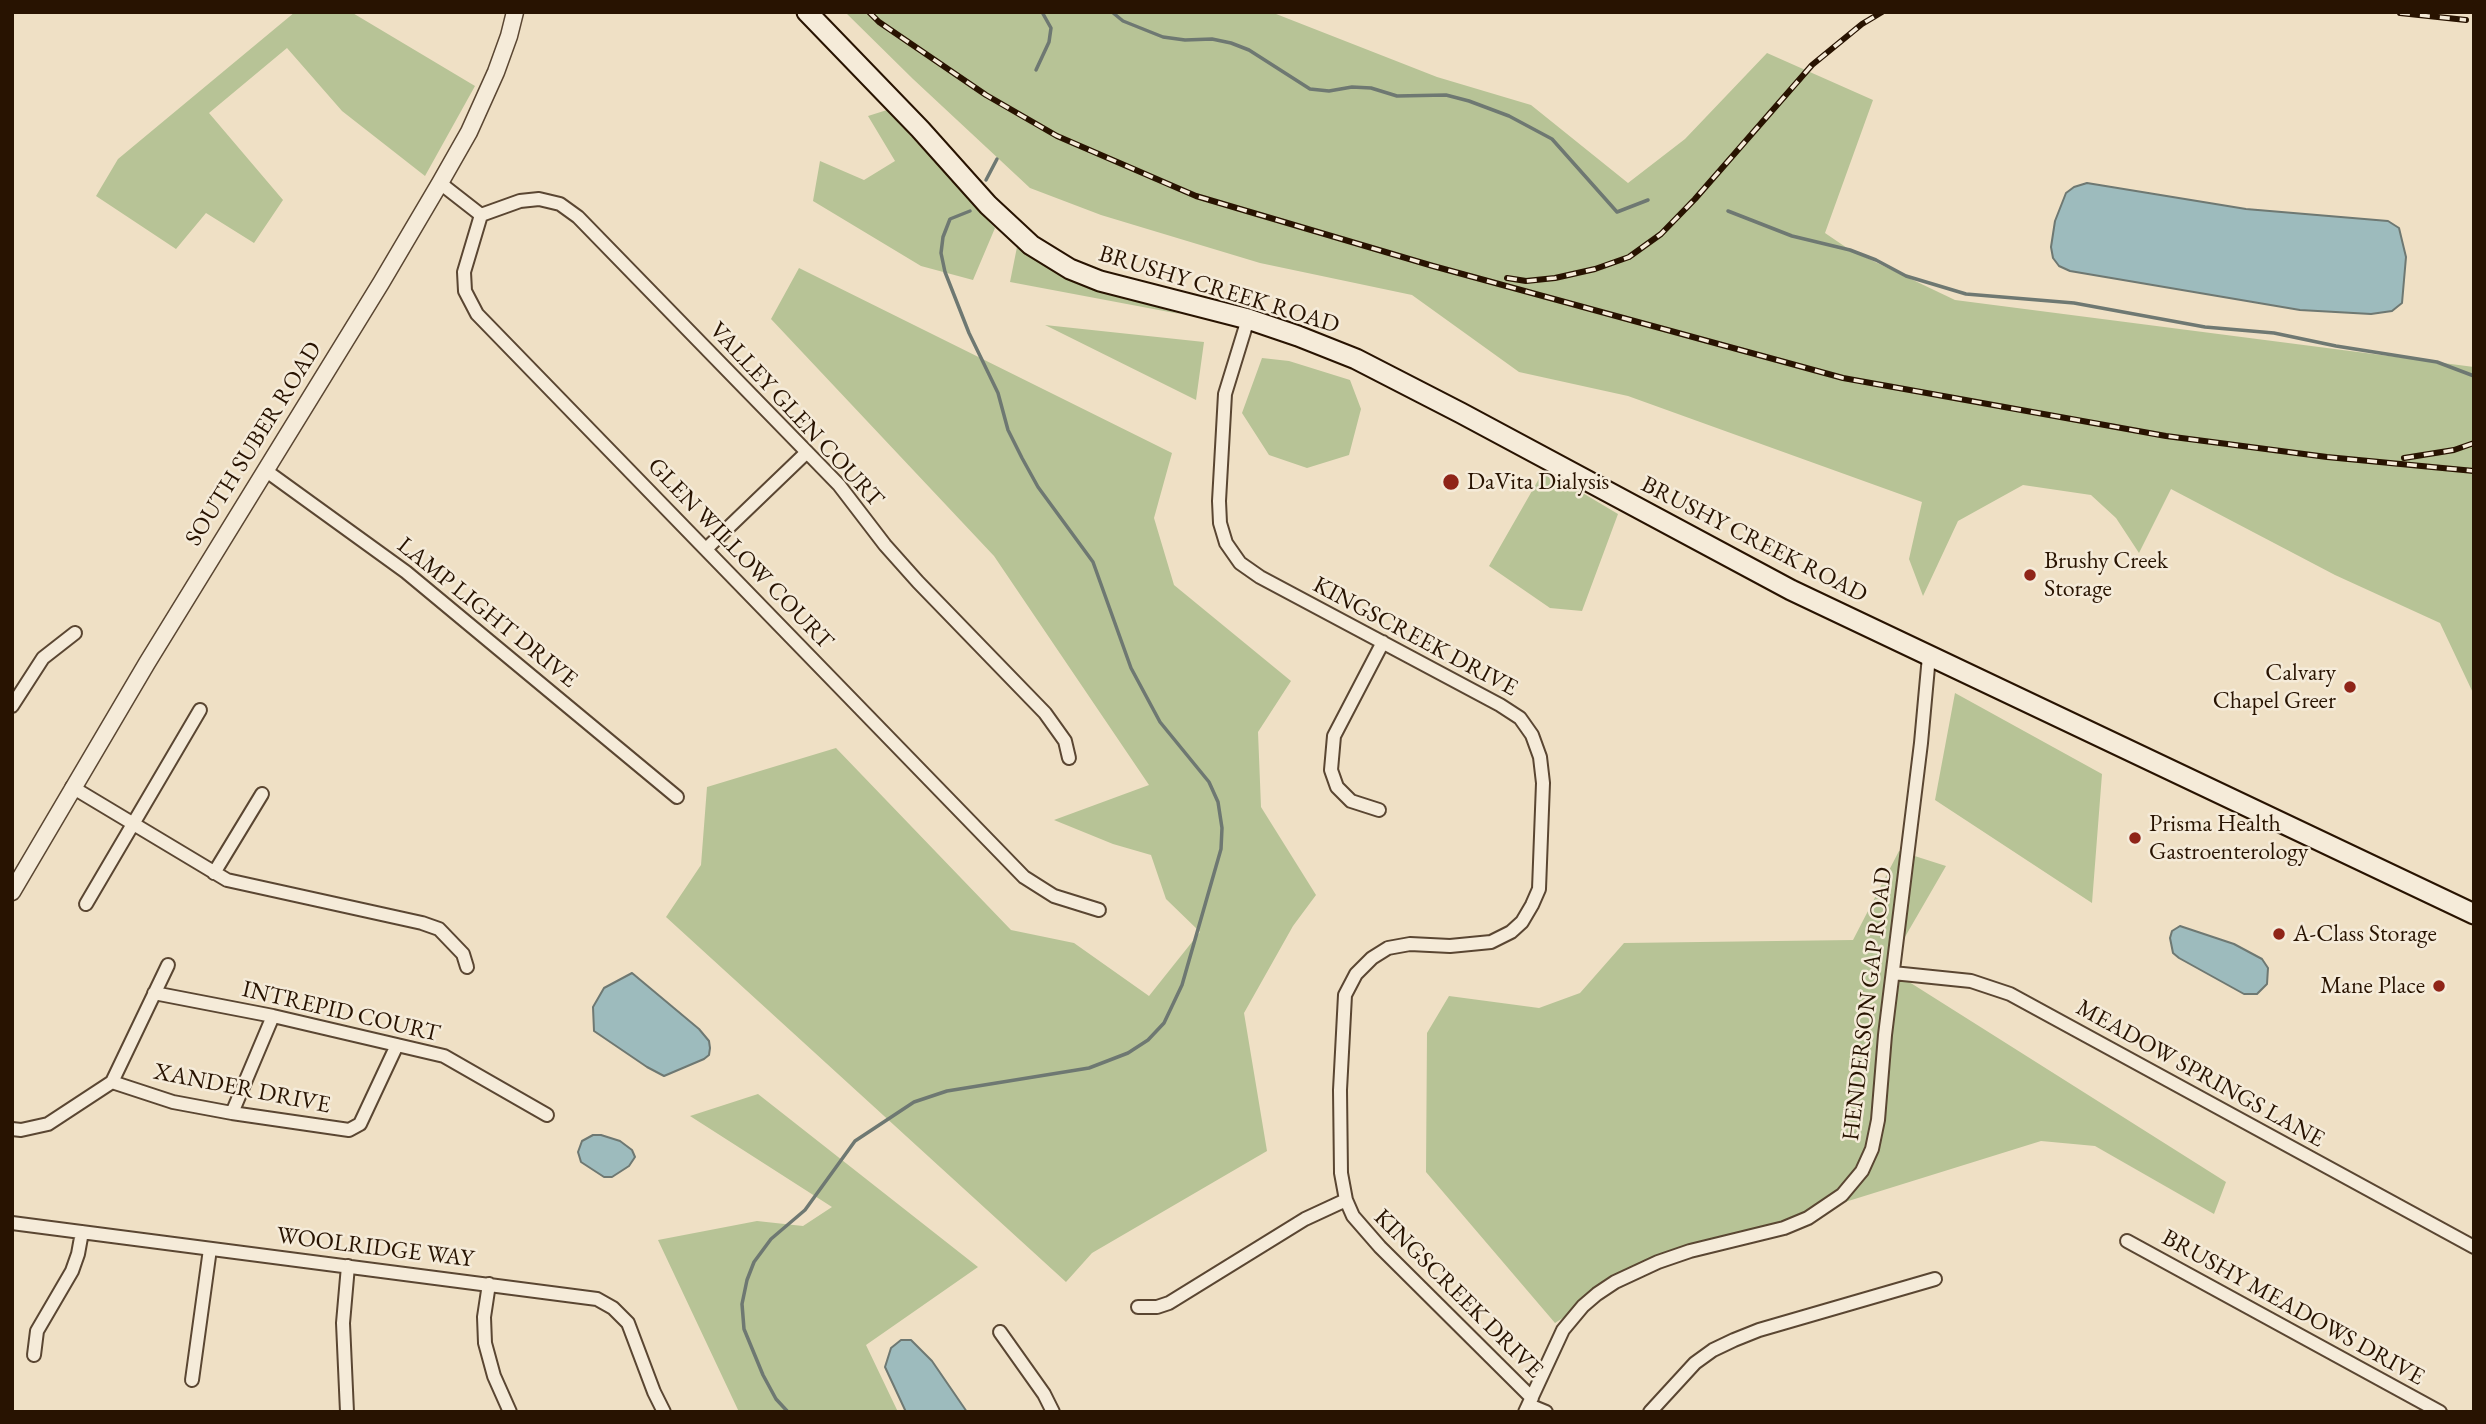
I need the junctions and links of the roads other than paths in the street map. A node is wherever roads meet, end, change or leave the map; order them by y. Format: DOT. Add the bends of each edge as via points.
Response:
graph roads {
  1 [pos="515,12"];
  2 [pos="807,12"];
  3 [pos="440,183"];
  4 [pos="481,215"];
  5 [pos="1248,319"];
  6 [pos="807,452"];
  7 [pos="265,470"];
  8 [pos="706,549"];
  9 [pos="75,633"];
  10 [pos="1382,642"];
  11 [pos="1928,656"];
  12 [pos="12,706"];
  13 [pos="200,710"];
  14 [pos="1069,758"];
  15 [pos="72,787"];
  16 [pos="262,794"];
  17 [pos="677,797"];
  18 [pos="1379,810"];
  19 [pos="134,824"];
  20 [pos="214,873"];
  21 [pos="12,892"];
  22 [pos="86,904"];
  23 [pos="1099,910"];
  24 [pos="2474,914"];
  25 [pos="168,965"];
  26 [pos="467,967"];
  27 [pos="1893,974"];
  28 [pos="154,993"];
  29 [pos="274,1016"];
  30 [pos="397,1045"];
  31 [pos="112,1082"];
  32 [pos="232,1113"];
  33 [pos="547,1115"];
  34 [pos="12,1129"];
  35 [pos="1346,1200"];
  36 [pos="12,1223"];
  37 [pos="82,1232"];
  38 [pos="2127,1241"];
  39 [pos="2474,1247"];
  40 [pos="211,1249"];
  41 [pos="348,1266"];
  42 [pos="1936,1279"];
  43 [pos="489,1284"];
  44 [pos="1138,1307"];
  45 [pos="1000,1332"];
  46 [pos="34,1355"];
  47 [pos="192,1380"];
  48 [pos="1529,1405"];
  49 [pos="347,1412"];
  50 [pos="510,1412"];
  51 [pos="664,1412"];
  52 [pos="1052,1412"];
  53 [pos="1546,1412"];
  54 [pos="1650,1412"];
  55 [pos="2440,1412"];
  1 -- 3 [label="street, SOUTH SUBER ROAD" via="496,72"];
  2 -- 5 [label="main road, BRUSHY CREEK ROAD" via="988,205 1044,254 1100,281"];
  3 -- 4 [label="street"];
  3 -- 7 [label="street, SOUTH SUBER ROAD"];
  4 -- 6 [label="street, VALLEY GLEN COURT" via="529,200 550,201 569,210"];
  4 -- 8 [label="street, GLEN WILLOW COURT" via="464,272 470,304"];
  5 -- 10 [label="street, KINGSCREEK DRIVE" via="1225,394 1220,523 1227,543 1240,563 1259,577"];
  5 -- 11 [label="main road, BRUSHY CREEK ROAD" via="1380,371 1742,565"];
  6 -- 8 [label="street"];
  6 -- 14 [label="street, VALLEY GLEN COURT" via="918,582 1045,713 1065,741"];
  7 -- 15 [label="street, SOUTH SUBER ROAD"];
  7 -- 17 [label="street, LAMP LIGHT DRIVE" via="407,572"];
  8 -- 23 [label="street, GLEN WILLOW COURT" via="1024,877 1054,897"];
  9 -- 12 [label="street" via="43,658"];
  10 -- 18 [label="street" via="1334,736 1331,769 1337,787 1351,801"];
  10 -- 35 [label="street, KINGSCREEK DRIVE" via="1500,705 1520,718 1532,735 1543,783 1539,889 1522,922 1491,942 1388,948 1356,974 1345,995 1342,1043 1340,1142"];
  11 -- 24 [label="main road, BRUSHY CREEK ROAD"];
  11 -- 27 [label="street, HENDERSON GAP ROAD"];
  13 -- 19 [label="street"];
  15 -- 19 [label="street"];
  15 -- 21 [label="street, SOUTH SUBER ROAD"];
  16 -- 20 [label="street"];
  19 -- 20 [label="street"];
  19 -- 22 [label="street"];
  20 -- 26 [label="street" via="237,884 430,925 449,937"];
  25 -- 28 [label="street"];
  27 -- 39 [label="street, MEADOW SPRINGS LANE" via="1971,981 2010,994"];
  27 -- 48 [label="street, HENDERSON GAP ROAD" via="1876,1134 1868,1160 1854,1182 1830,1204 1796,1223 1658,1262 1597,1294 1563,1330"];
  28 -- 29 [label="street, INTREPID COURT"];
  28 -- 31 [label="street"];
  29 -- 30 [label="street, INTREPID COURT"];
  29 -- 32 [label="street"];
  30 -- 32 [label="street, XANDER DRIVE" via="355,1128"];
  30 -- 33 [label="street, INTREPID COURT" via="444,1056"];
  31 -- 32 [label="street, XANDER DRIVE" via="173,1102"];
  31 -- 34 [label="street" via="48,1124"];
  35 -- 44 [label="street" via="1306,1219 1169,1303"];
  35 -- 48 [label="street, KINGSCREEK DRIVE" via="1360,1227"];
  36 -- 37 [label="street, WOOLRIDGE WAY"];
  37 -- 40 [label="street, WOOLRIDGE WAY"];
  37 -- 46 [label="street" via="72,1271 37,1331"];
  38 -- 55 [label="street, BRUSHY MEADOWS DRIVE"];
  40 -- 41 [label="street, WOOLRIDGE WAY"];
  40 -- 47 [label="street"];
  41 -- 43 [label="street, WOOLRIDGE WAY"];
  41 -- 49 [label="street" via="343,1323"];
  42 -- 54 [label="street" via="1734,1340 1695,1363"];
  43 -- 50 [label="street" via="485,1343"];
  43 -- 51 [label="street, WOOLRIDGE WAY" via="586,1296 613,1308 633,1333"];
  45 -- 52 [label="street"];
  48 -- 53 [label="street"];
}
